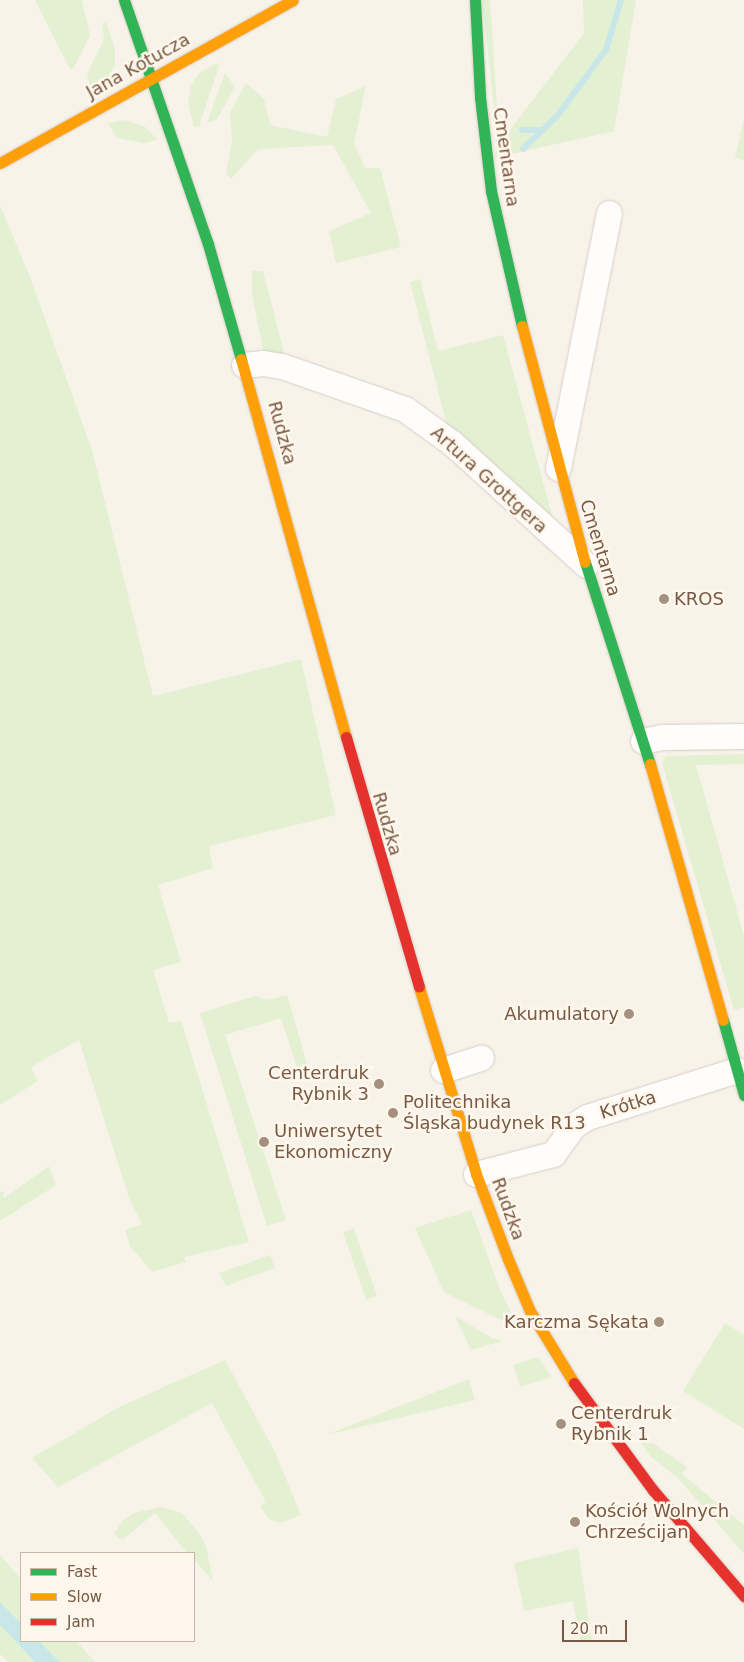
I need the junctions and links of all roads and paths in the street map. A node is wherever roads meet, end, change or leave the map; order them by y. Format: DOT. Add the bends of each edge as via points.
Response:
graph roads {
  1 [pos="124,0"];
  2 [pos="293,0"];
  3 [pos="475,0"];
  4 [pos="152,78"];
  5 [pos="0,163"];
  6 [pos="609,214"];
  7 [pos="244,365"];
  8 [pos="558,468"];
  9 [pos="586,565"];
  10 [pos="744,736"];
  11 [pos="643,741"];
  12 [pos="481,1058"];
  13 [pos="443,1070"];
  14 [pos="736,1070"];
  15 [pos="744,1095"];
  16 [pos="476,1174"];
  17 [pos="744,1596"];
  1 -- 4 [label="street, Rudzka"];
  2 -- 4 [label="street, Jana Kotucza"];
  3 -- 8 [label="street, Cmentarna" via="484,139 500,236"];
  4 -- 5 [label="street, Jana Kotucza"];
  4 -- 7 [label="street, Rudzka" via="208,244"];
  6 -- 8 [label="street"];
  7 -- 9 [label="street, Artura Grottgera" via="263,362 282,366 405,409 452,443"];
  7 -- 13 [label="street, Rudzka" via="359,788"];
  8 -- 9 [label="street, Cmentarna"];
  9 -- 11 [label="street, Cmentarna"];
  10 -- 11 [label="street" via="662,737"];
  11 -- 14 [label="street, Cmentarna"];
  12 -- 13 [label="street"];
  13 -- 16 [label="street, Rudzka"];
  14 -- 15 [label="street, Cmentarna"];
  14 -- 16 [label="street, Krótka" via="587,1118 573,1126 553,1154"];
  16 -- 17 [label="street, Rudzka" via="517,1283 551,1349 653,1490"];
}
